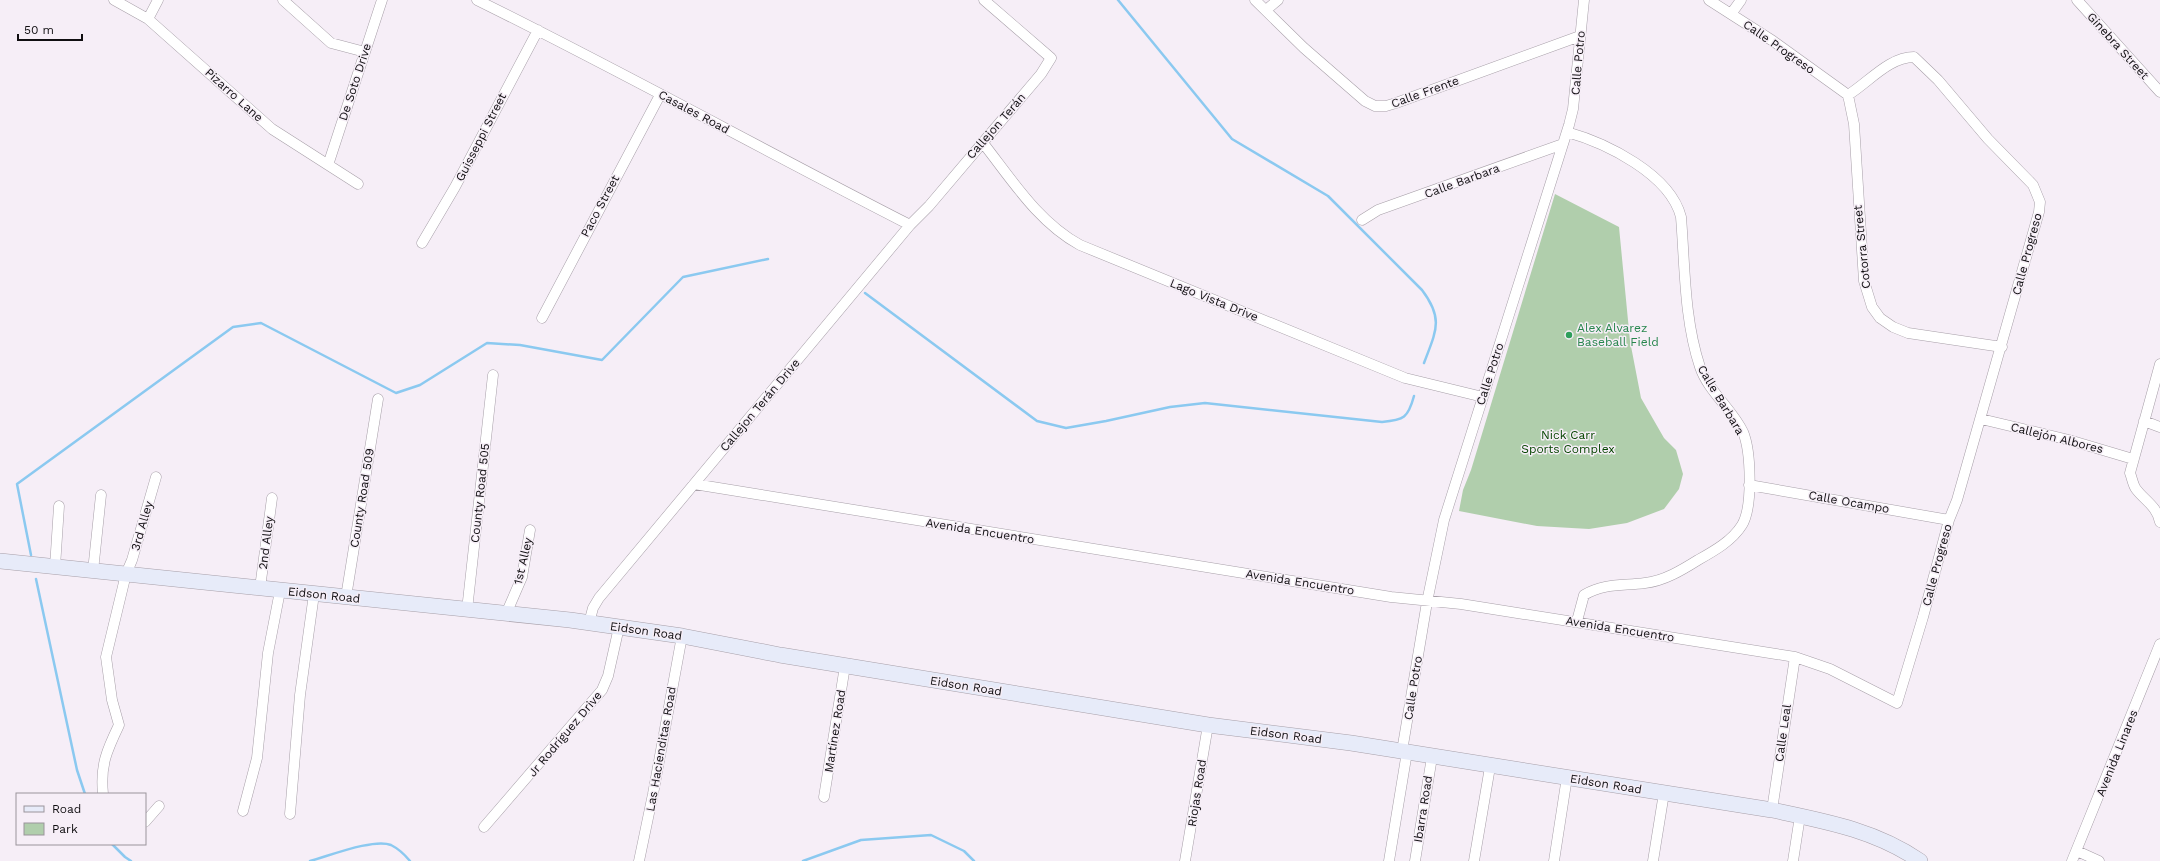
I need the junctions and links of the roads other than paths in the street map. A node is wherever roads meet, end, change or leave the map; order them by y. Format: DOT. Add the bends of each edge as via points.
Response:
graph roads {
  1 [pos="114,0"];
  2 [pos="158,0"];
  3 [pos="283,0"];
  4 [pos="382,0"];
  5 [pos="477,0"];
  6 [pos="984,0"];
  7 [pos="1255,0"];
  8 [pos="1278,0"];
  9 [pos="1584,0"];
  10 [pos="1709,0"];
  11 [pos="1741,0"];
  12 [pos="2077,0"];
  13 [pos="1266,10"];
  14 [pos="1731,14"];
  15 [pos="148,19"];
  16 [pos="538,30"];
  17 [pos="1580,36"];
  18 [pos="365,52"];
  19 [pos="2160,92"];
  20 [pos="660,94"];
  21 [pos="1848,95"];
  22 [pos="1567,132"];
  23 [pos="983,143"];
  24 [pos="1563,144"];
  25 [pos="328,165"];
  26 [pos="358,184"];
  27 [pos="939,193"];
  28 [pos="1362,220"];
  29 [pos="910,225"];
  30 [pos="422,243"];
  31 [pos="542,318"];
  32 [pos="2002,347"];
  33 [pos="2160,364"];
  34 [pos="493,376"];
  35 [pos="1483,397"];
  36 [pos="378,399"];
  37 [pos="1981,420"];
  38 [pos="2144,421"];
  39 [pos="2160,427"];
  40 [pos="2133,459"];
  41 [pos="156,477"];
  42 [pos="694,484"];
  43 [pos="1749,485"];
  44 [pos="101,495"];
  45 [pos="272,498"];
  46 [pos="59,506"];
  47 [pos="1949,520"];
  48 [pos="2160,522"];
  49 [pos="530,530"];
  50 [pos="0,561"];
  51 [pos="55,567"];
  52 [pos="93,571"];
  53 [pos="126,574"];
  54 [pos="260,588"];
  55 [pos="280,591"];
  56 [pos="314,594"];
  57 [pos="346,598"];
  58 [pos="1427,602"];
  59 [pos="467,610"];
  60 [pos="506,614"];
  61 [pos="1577,621"];
  62 [pos="589,623"];
  63 [pos="619,627"];
  64 [pos="682,636"];
  65 [pos="2160,644"];
  66 [pos="1794,657"];
  67 [pos="845,666"];
  68 [pos="1897,703"];
  69 [pos="1208,725"];
  70 [pos="1405,752"];
  71 [pos="1432,757"];
  72 [pos="1490,766"];
  73 [pos="1567,778"];
  74 [pos="103,793"];
  75 [pos="1664,793"];
  76 [pos="824,797"];
  77 [pos="159,806"];
  78 [pos="1772,810"];
  79 [pos="243,811"];
  80 [pos="290,814"];
  81 [pos="1800,816"];
  82 [pos="146,821"];
  83 [pos="484,827"];
  84 [pos="2077,851"];
  85 [pos="639,861"];
  86 [pos="1185,861"];
  87 [pos="1389,861"];
  88 [pos="1414,861"];
  89 [pos="1474,861"];
  90 [pos="1554,861"];
  91 [pos="1653,861"];
  92 [pos="1793,861"];
  93 [pos="1920,861"];
  94 [pos="2072,861"];
  95 [pos="2100,861"];
  1 -- 15 [label="street, Pizarro Lane"];
  2 -- 15 [label="street"];
  3 -- 18 [label="street" via="332,43"];
  4 -- 18 [label="street, De Soto Drive"];
  5 -- 16 [label="street, Casales Road"];
  6 -- 23 [label="street, Callejon Terán" via="1051,58 1041,74"];
  7 -- 13 [label="street, Calle Frente"];
  8 -- 13 [label="street"];
  9 -- 17 [label="street, Calle Potro"];
  10 -- 14 [label="street, Calle Progreso"];
  11 -- 14 [label="street"];
  12 -- 19 [label="street, Ginebra Street"];
  13 -- 17 [label="street, Calle Frente" via="1356,94 1375,106 1396,103"];
  14 -- 21 [label="street, Calle Progreso"];
  15 -- 25 [label="street, Pizarro Lane" via="272,129"];
  16 -- 20 [label="street, Casales Road"];
  16 -- 30 [label="street, Guisseppi Street" via="455,187"];
  17 -- 22 [label="street, Calle Potro" via="1573,109"];
  18 -- 25 [label="street, De Soto Drive"];
  20 -- 29 [label="street, Casales Road"];
  20 -- 31 [label="street, Paco Street"];
  21 -- 32 [label="street, Cotorra Street" via="1854,124 1864,281 1872,307 1886,323 1908,333"];
  21 -- 32 [label="street, Calle Progreso" via="1890,65 1906,57 1914,57 2033,185 2040,202 2040,212"];
  22 -- 24 [label="street, Calle Potro"];
  22 -- 43 [label="street, Calle Barbara" via="1591,139 1618,153 1665,187 1678,204 1682,222 1687,303 1696,355 1707,381 1743,433"];
  23 -- 27 [label="street, Callejon Terán"];
  23 -- 35 [label="street, Lago Vista Drive" via="1046,220 1080,245 1405,378"];
  24 -- 28 [label="street, Calle Barbara" via="1378,210"];
  24 -- 35 [label="street, Calle Potro"];
  25 -- 26 [label="street, Pizarro Lane"];
  27 -- 29 [label="street, Callejon Terán Drive"];
  29 -- 42 [label="street, Callejon Terán Drive"];
  32 -- 37 [label="street, Calle Progreso"];
  33 -- 38 [label="street"];
  34 -- 59 [label="street, County Road 505"];
  35 -- 58 [label="street, Calle Potro" via="1444,520"];
  36 -- 57 [label="street, County Road 509"];
  37 -- 40 [label="street, Callejón Albores" via="2069,440"];
  37 -- 47 [label="street, Calle Progreso"];
  38 -- 39 [label="street"];
  38 -- 40 [label="street"];
  40 -- 48 [label="street" via="2130,473 2135,488 2148,500 2159,515"];
  41 -- 53 [label="street, 3rd Alley"];
  42 -- 58 [label="street, Avenida Encuentro"];
  42 -- 62 [label="street, Callejon Terán Drive" via="599,598"];
  43 -- 47 [label="street, Calle Ocampo"];
  43 -- 61 [label="street, Calle Barbara" via="1743,524 1733,537 1671,575 1647,583 1595,588 1584,594"];
  44 -- 52 [label="street"];
  45 -- 54 [label="street, 2nd Alley"];
  46 -- 51 [label="street"];
  47 -- 68 [label="street, Calle Progreso" via="1924,617"];
  49 -- 60 [label="street, 1st Alley" via="522,577"];
  50 -- 51 [label="street, Eidson Road"];
  51 -- 52 [label="street, Eidson Road"];
  52 -- 53 [label="street, Eidson Road"];
  53 -- 54 [label="street, Eidson Road"];
  53 -- 74 [label="street, 3rd Alley" via="106,657 112,700 119,725 108,748 101,774"];
  54 -- 55 [label="street, Eidson Road"];
  55 -- 56 [label="street, Eidson Road"];
  55 -- 79 [label="street" via="268,653 257,758"];
  56 -- 57 [label="street, Eidson Road"];
  56 -- 80 [label="street" via="300,695"];
  57 -- 59 [label="street, Eidson Road"];
  58 -- 61 [label="street, Avenida Encuentro" via="1461,604"];
  58 -- 70 [label="street, Calle Potro"];
  59 -- 60 [label="street, Eidson Road"];
  60 -- 62 [label="street, Eidson Road"];
  61 -- 66 [label="street, Avenida Encuentro"];
  62 -- 63 [label="street, Eidson Road"];
  63 -- 64 [label="street, Eidson Road"];
  63 -- 83 [label="street, Jr Rodríguez Drive" via="608,676 602,690"];
  64 -- 67 [label="street, Eidson Road"];
  64 -- 85 [label="street, Las Hacienditas Road"];
  65 -- 84 [label="street, Avenida Linares"];
  66 -- 68 [label="street, Avenida Encuentro" via="1830,668"];
  66 -- 78 [label="street, Calle Leal"];
  67 -- 69 [label="street, Eidson Road"];
  67 -- 76 [label="street, Martínez Road"];
  69 -- 70 [label="street, Eidson Road"];
  69 -- 86 [label="street, Riojas Road"];
  70 -- 71 [label="street, Eidson Road"];
  70 -- 87 [label="street, Calle Potro"];
  71 -- 72 [label="street, Eidson Road"];
  71 -- 88 [label="street, Ibarra Road"];
  72 -- 73 [label="street, Eidson Road"];
  72 -- 89 [label="street"];
  73 -- 75 [label="street, Eidson Road"];
  73 -- 90 [label="street"];
  75 -- 78 [label="street, Eidson Road"];
  75 -- 91 [label="street"];
  77 -- 82 [label="street"];
  78 -- 81 [label="street, Eidson Road"];
  81 -- 92 [label="street"];
  81 -- 93 [label="street, Eidson Road" via="1861,831 1892,844"];
  84 -- 94 [label="street, Avenida Linares"];
  84 -- 95 [label="street"];
}
